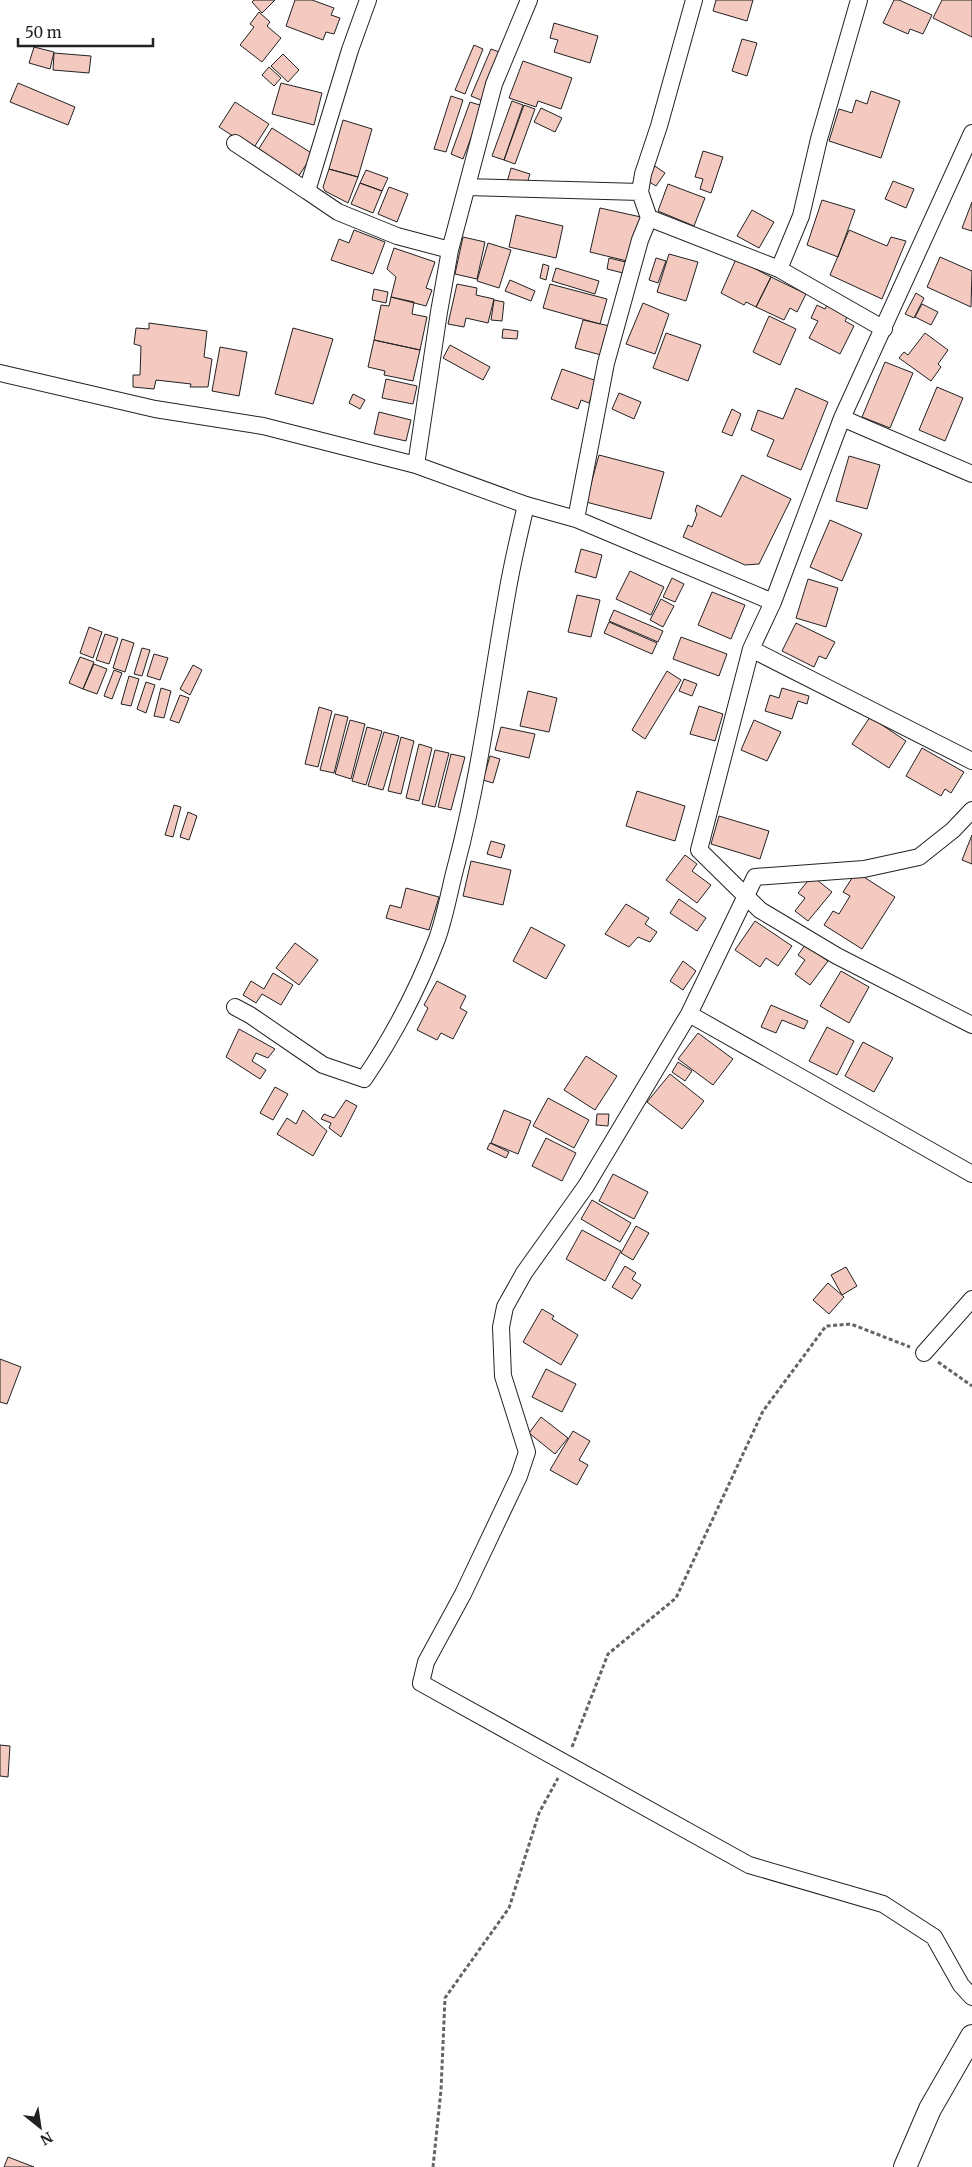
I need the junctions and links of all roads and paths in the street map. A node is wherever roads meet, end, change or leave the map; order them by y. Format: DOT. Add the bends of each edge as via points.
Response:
graph roads {
  1 [pos="368,0"];
  2 [pos="529,0"];
  3 [pos="694,0"];
  4 [pos="859,0"];
  5 [pos="972,133"];
  6 [pos="235,143"];
  7 [pos="966,159"];
  8 [pos="467,187"];
  9 [pos="307,191"];
  10 [pos="640,192"];
  11 [pos="649,218"];
  12 [pos="450,250"];
  13 [pos="779,269"];
  14 [pos="884,329"];
  15 [pos="0,373"];
  16 [pos="842,418"];
  17 [pos="416,465"];
  18 [pos="972,474"];
  19 [pos="526,505"];
  20 [pos="576,519"];
  21 [pos="773,602"];
  22 [pos="751,649"];
  23 [pos="972,761"];
  24 [pos="972,810"];
  25 [pos="745,897"];
  26 [pos="235,1007"];
  27 [pos="689,1014"];
  28 [pos="972,1025"];
  29 [pos="972,1174"];
  30 [pos="972,1300"];
  31 [pos="924,1353"];
  32 [pos="972,1386"];
  33 [pos="565,1764"];
  34 [pos="972,1997"];
  35 [pos="972,2036"];
  36 [pos="434,2167"];
  37 [pos="905,2167"];
  1 -- 9 [label="street"];
  2 -- 8 [label="street" via="494,84"];
  3 -- 10 [label="street" via="659,126 642,174"];
  4 -- 13 [label="street" via="819,139 801,216"];
  5 -- 7 [label="street"];
  6 -- 9 [label="street"];
  7 -- 14 [label="street"];
  8 -- 10 [label="street"];
  8 -- 12 [label="street"];
  9 -- 12 [label="street" via="338,212 397,236"];
  10 -- 11 [label="street"];
  11 -- 13 [label="street"];
  11 -- 20 [label="street" via="606,363"];
  12 -- 17 [label="street"];
  13 -- 14 [label="street"];
  14 -- 16 [label="street"];
  15 -- 17 [label="street" via="155,409 263,426"];
  16 -- 18 [label="street"];
  16 -- 21 [label="street"];
  17 -- 19 [label="street"];
  19 -- 20 [label="street"];
  19 -- 26 [label="street" via="507,593 466,827 437,937 406,1011 364,1079 323,1065"];
  20 -- 21 [label="street"];
  21 -- 22 [label="street"];
  22 -- 23 [label="street"];
  22 -- 25 [label="street" via="699,850"];
  24 -- 25 [label="street" via="919,857 864,868 754,877"];
  25 -- 27 [label="street"];
  25 -- 28 [label="street" via="760,910 836,956"];
  27 -- 29 [label="street"];
  27 -- 33 [label="street" via="586,1186 524,1273 505,1307 501,1327 503,1376 527,1452 520,1476 426,1662 421,1683"];
  30 -- 31 [label="street"];
  31 -- 32 [label="path"];
  31 -- 33 [label="path" via="851,1324 826,1326 763,1411 676,1598 608,1654"];
  33 -- 34 [label="street" via="749,1865 883,1904 934,1937 961,1985"];
  33 -- 36 [label="path" via="539,1813 509,1908 445,1998"];
  35 -- 37 [label="street" via="930,2109"];
}
